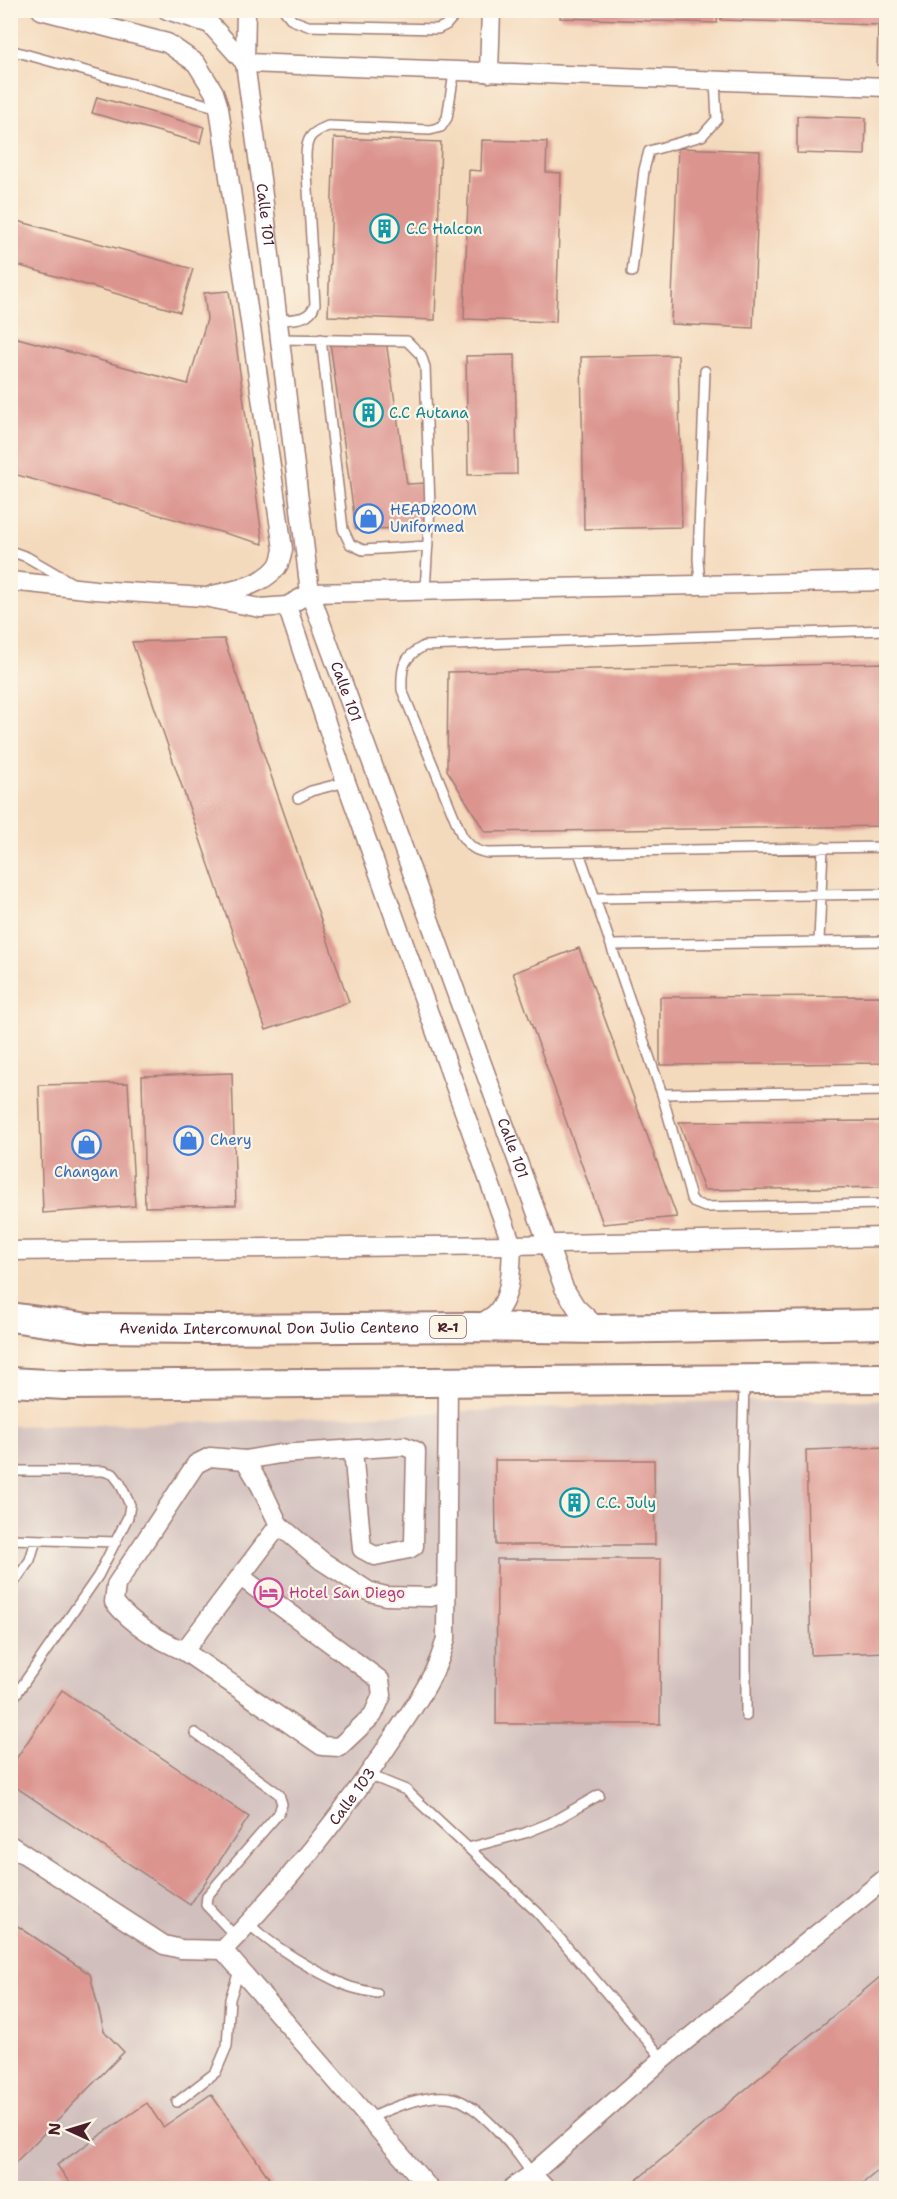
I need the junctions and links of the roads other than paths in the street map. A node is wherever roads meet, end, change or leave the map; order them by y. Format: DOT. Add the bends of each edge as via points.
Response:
graph roads {
  1 [pos="41,10"];
  2 [pos="167,10"];
  3 [pos="246,10"];
  4 [pos="284,10"];
  5 [pos="459,10"];
  6 [pos="491,10"];
  7 [pos="211,17"];
  8 [pos="10,50"];
  9 [pos="245,63"];
  10 [pos="454,73"];
  11 [pos="489,73"];
  12 [pos="715,82"];
  13 [pos="886,87"];
  14 [pos="219,108"];
  15 [pos="261,179"];
  16 [pos="231,185"];
  17 [pos="632,272"];
  18 [pos="278,320"];
  19 [pos="279,339"];
  20 [pos="321,339"];
  21 [pos="705,371"];
  22 [pos="428,546"];
  23 [pos="10,551"];
  24 [pos="10,581"];
  25 [pos="886,581"];
  26 [pos="700,584"];
  27 [pos="78,587"];
  28 [pos="425,591"];
  29 [pos="310,593"];
  30 [pos="204,597"];
  31 [pos="287,606"];
  32 [pos="886,630"];
  33 [pos="346,782"];
  34 [pos="298,798"];
  35 [pos="823,847"];
  36 [pos="886,847"];
  37 [pos="579,852"];
  38 [pos="821,894"];
  39 [pos="886,894"];
  40 [pos="595,898"];
  41 [pos="819,941"];
  42 [pos="886,941"];
  43 [pos="611,945"];
  44 [pos="886,1091"];
  45 [pos="662,1094"];
  46 [pos="886,1204"];
  47 [pos="886,1237"];
  48 [pos="547,1244"];
  49 [pos="512,1245"];
  50 [pos="10,1251"];
  51 [pos="10,1317"];
  52 [pos="886,1324"];
  53 [pos="473,1327"];
  54 [pos="599,1329"];
  55 [pos="886,1378"];
  56 [pos="745,1379"];
  57 [pos="448,1381"];
  58 [pos="10,1382"];
  59 [pos="353,1450"];
  60 [pos="245,1460"];
  61 [pos="10,1471"];
  62 [pos="279,1525"];
  63 [pos="10,1539"];
  64 [pos="36,1540"];
  65 [pos="116,1542"];
  66 [pos="241,1577"];
  67 [pos="10,1588"];
  68 [pos="446,1593"];
  69 [pos="184,1651"];
  70 [pos="12,1699"];
  71 [pos="746,1716"];
  72 [pos="195,1733"];
  73 [pos="369,1775"];
  74 [pos="599,1795"];
  75 [pos="10,1845"];
  76 [pos="468,1848"];
  77 [pos="886,1878"];
  78 [pos="236,1937"];
  79 [pos="240,1968"];
  80 [pos="377,1993"];
  81 [pos="663,2060"];
  82 [pos="177,2102"];
  83 [pos="369,2119"];
  84 [pos="532,2174"];
  85 [pos="429,2188"];
  86 [pos="512,2188"];
  87 [pos="545,2188"];
  1 -- 14 [label="street" via="167,43 196,63"];
  2 -- 7 [label="street"];
  3 -- 9 [label="street, Calle 101"];
  4 -- 5 [label="lane" via="292,20 308,26 438,29"];
  6 -- 11 [label="street"];
  7 -- 9 [label="street"];
  8 -- 14 [label="lane"];
  9 -- 10 [label="street"];
  9 -- 15 [label="street, Calle 101"];
  10 -- 11 [label="street"];
  10 -- 18 [label="lane" via="447,118 441,127 430,130 328,126 314,132 306,144 306,157 315,304 307,316"];
  11 -- 12 [label="street"];
  12 -- 13 [label="street"];
  12 -- 17 [label="lane" via="717,119 702,136 649,152"];
  14 -- 16 [label="street"];
  15 -- 16 [label="street"];
  15 -- 18 [label="street, Calle 101"];
  16 -- 30 [label="street" via="283,549 277,567 261,579 240,590"];
  18 -- 19 [label="street, Calle 101"];
  19 -- 20 [label="lane"];
  19 -- 29 [label="street, Calle 101"];
  20 -- 22 [label="lane" via="343,529 350,544 363,550"];
  20 -- 22 [label="lane" via="407,341 421,355 425,367"];
  21 -- 26 [label="lane"];
  22 -- 28 [label="lane"];
  23 -- 27 [label="lane"];
  24 -- 27 [label="street"];
  25 -- 26 [label="street"];
  26 -- 28 [label="street"];
  27 -- 30 [label="street"];
  28 -- 29 [label="street"];
  29 -- 31 [label="street"];
  29 -- 48 [label="street, Calle 101"];
  30 -- 31 [label="street" via="260,608"];
  31 -- 33 [label="street, Calle 101"];
  32 -- 37 [label="lane" via="424,646 411,652 401,672 402,690 470,848 488,853"];
  33 -- 34 [label="lane"];
  33 -- 49 [label="street, Calle 101"];
  35 -- 36 [label="lane"];
  35 -- 37 [label="lane"];
  35 -- 38 [label="lane"];
  37 -- 40 [label="lane"];
  38 -- 39 [label="lane"];
  38 -- 40 [label="lane"];
  38 -- 41 [label="lane"];
  40 -- 43 [label="lane"];
  41 -- 42 [label="lane"];
  41 -- 43 [label="lane"];
  43 -- 45 [label="lane"];
  44 -- 45 [label="lane"];
  45 -- 46 [label="lane" via="686,1187 695,1203 705,1207"];
  47 -- 48 [label="street"];
  48 -- 49 [label="street"];
  48 -- 54 [label="street, Calle 101" via="564,1288 576,1307"];
  49 -- 50 [label="street"];
  49 -- 53 [label="street, Calle 101" via="505,1300 495,1314"];
  51 -- 53 [label="main road, Avenida Intercomunal Don Julio Centeno / R-1" via="90,1328"];
  52 -- 54 [label="main road, Avenida Intercomunal Don Julio Centeno / R-1"];
  53 -- 54 [label="main road, Avenida Intercomunal Don Julio Centeno / R-1"];
  55 -- 56 [label="main road"];
  56 -- 57 [label="main road"];
  56 -- 71 [label="lane" via="742,1469 747,1563"];
  57 -- 58 [label="main road" via="77,1385"];
  57 -- 68 [label="street, Calle 103"];
  59 -- 59 [label="street" via="362,1549 375,1556 409,1549 414,1546 416,1451 404,1446"];
  59 -- 60 [label="street"];
  60 -- 62 [label="street"];
  60 -- 69 [label="street" via="210,1457 196,1464 116,1585 114,1602 126,1616 160,1641"];
  61 -- 65 [label="lane" via="113,1474 130,1505"];
  62 -- 66 [label="street"];
  62 -- 68 [label="street" via="322,1561 370,1592 430,1597"];
  63 -- 64 [label="lane"];
  64 -- 65 [label="lane"];
  64 -- 67 [label="lane" via="30,1560"];
  65 -- 70 [label="lane" via="98,1576"];
  66 -- 69 [label="street"];
  66 -- 69 [label="street" via="380,1680 382,1695 373,1715 339,1747 322,1746"];
  68 -- 73 [label="street, Calle 103" via="446,1638 441,1660"];
  72 -- 78 [label="lane" via="279,1794 282,1804 279,1813 207,1896 206,1905"];
  73 -- 76 [label="lane" via="406,1790"];
  73 -- 78 [label="street, Calle 103"];
  74 -- 76 [label="lane" via="550,1823"];
  75 -- 78 [label="street" via="164,1945 181,1949"];
  76 -- 81 [label="lane" via="538,1913"];
  77 -- 81 [label="street"];
  78 -- 79 [label="street"];
  78 -- 80 [label="lane" via="256,1931 346,1986"];
  79 -- 82 [label="lane" via="230,1998 227,2046 222,2061 216,2072"];
  79 -- 83 [label="street"];
  81 -- 84 [label="street"];
  83 -- 84 [label="lane" via="392,2106 441,2096 454,2098 480,2114 514,2148"];
  83 -- 85 [label="street"];
  84 -- 86 [label="street"];
  84 -- 87 [label="street"];
}
